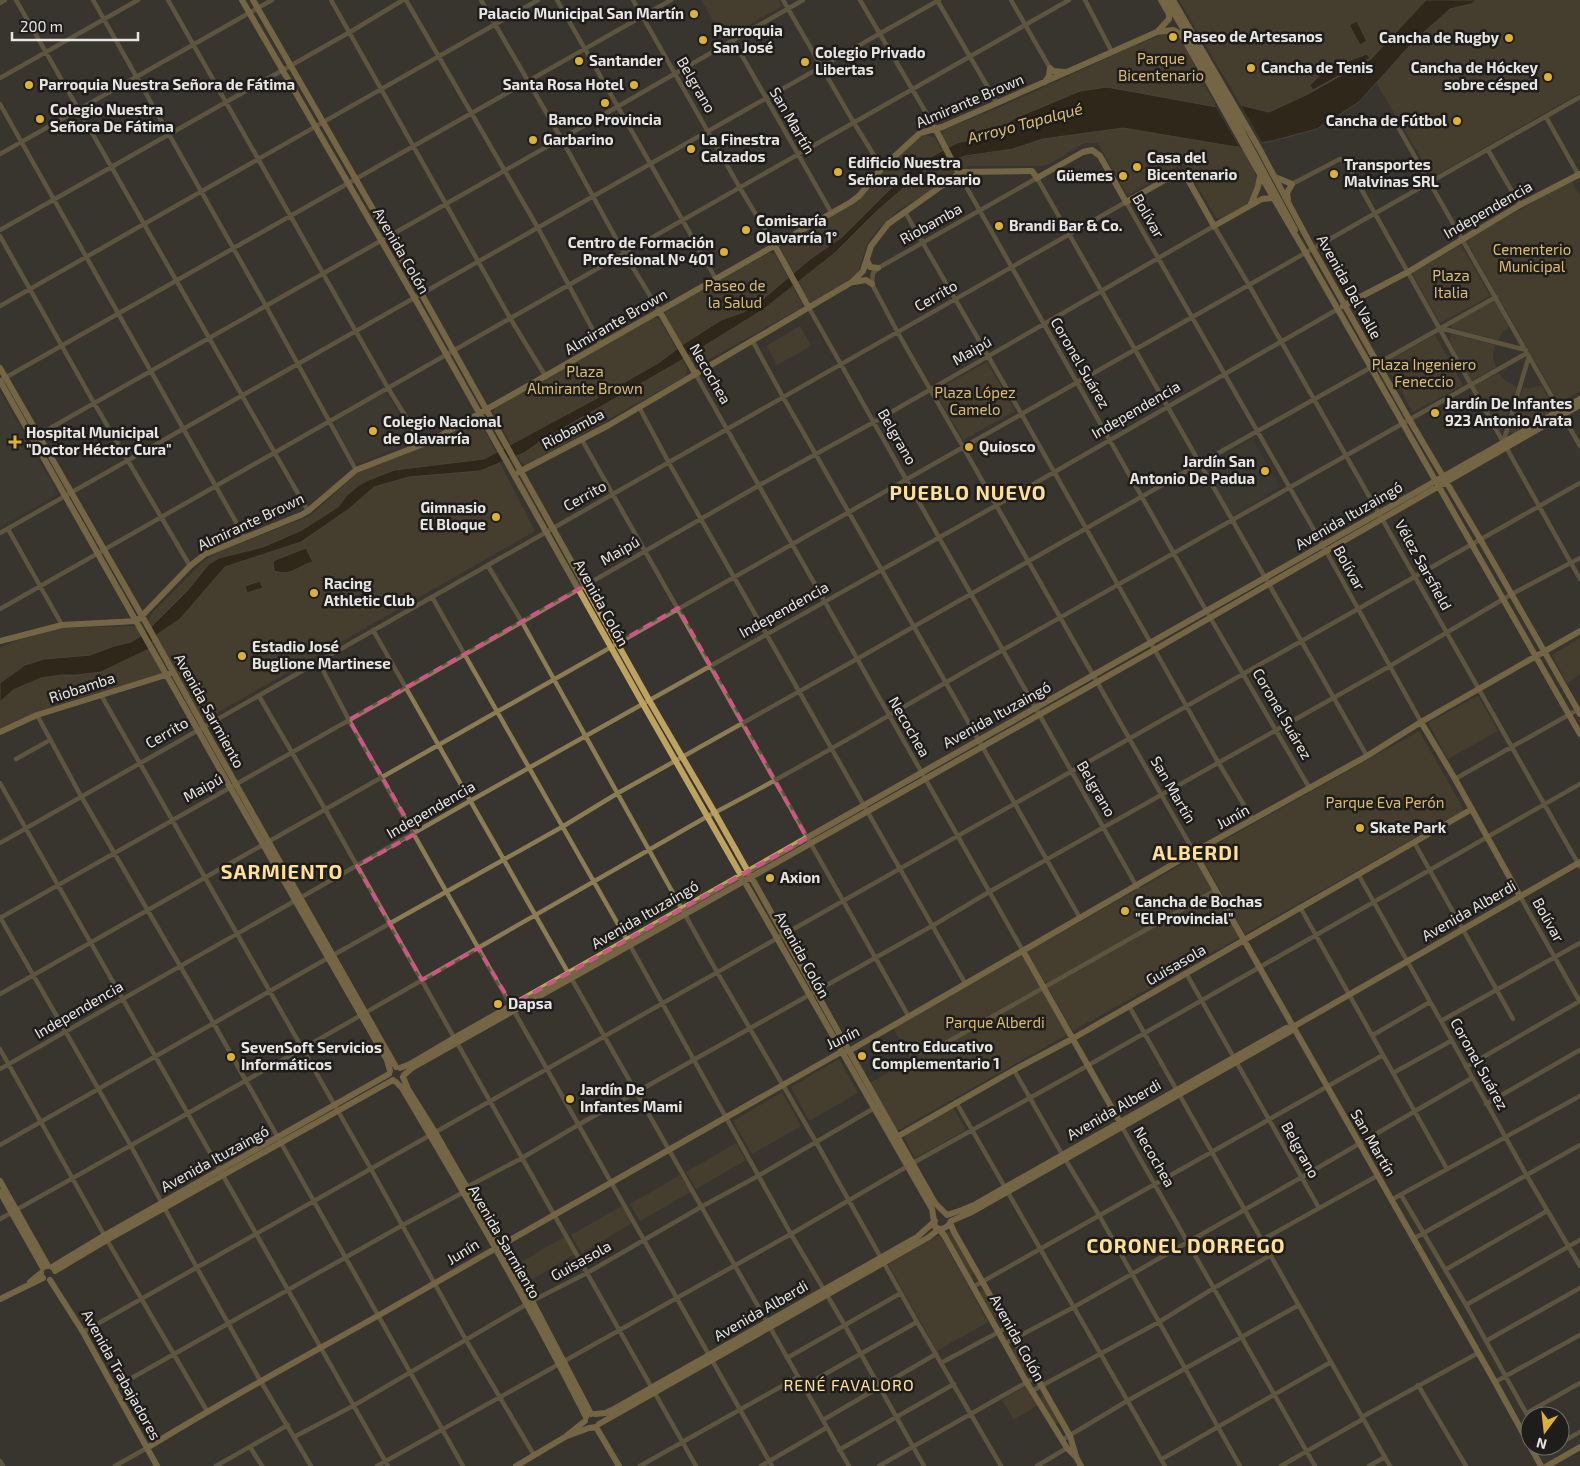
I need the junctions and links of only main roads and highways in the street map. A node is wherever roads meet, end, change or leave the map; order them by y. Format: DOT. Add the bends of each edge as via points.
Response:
graph roads {
  1 [pos="242,0"];
  2 [pos="252,0"];
  3 [pos="1161,0"];
  4 [pos="1166,0"];
  5 [pos="1174,0"];
  6 [pos="1157,32"];
  7 [pos="1068,72"];
  8 [pos="1045,82"];
  9 [pos="1223,96"];
  10 [pos="935,128"];
  11 [pos="1092,150"];
  12 [pos="1253,150"];
  13 [pos="959,174"];
  14 [pos="1182,174"];
  15 [pos="1580,175"];
  16 [pos="1260,176"];
  17 [pos="1275,177"];
  18 [pos="1272,198"];
  19 [pos="1126,202"];
  20 [pos="1288,202"];
  21 [pos="1251,204"];
  22 [pos="1214,226"];
  23 [pos="774,246"];
  24 [pos="1306,253"];
  25 [pos="867,260"];
  26 [pos="878,268"];
  27 [pos="852,282"];
  28 [pos="872,284"];
  29 [pos="1345,305"];
  30 [pos="810,308"];
  31 [pos="1338,309"];
  32 [pos="660,312"];
  33 [pos="450,353"];
  34 [pos="0,368"];
  35 [pos="695,373"];
  36 [pos="2,380"];
  37 [pos="1580,399"];
  38 [pos="1580,405"];
  39 [pos="487,410"];
  40 [pos="1560,413"];
  41 [pos="480,414"];
  42 [pos="437,436"];
  43 [pos="402,453"];
  44 [pos="516,470"];
  45 [pos="1445,479"];
  46 [pos="1437,483"];
  47 [pos="1209,615"];
  48 [pos="139,621"];
  49 [pos="1580,632"];
  50 [pos="2,639"];
  51 [pos="1544,651"];
  52 [pos="1535,656"];
  53 [pos="165,665"];
  54 [pos="170,674"];
  55 [pos="1038,711"];
  56 [pos="1579,711"];
  57 [pos="1421,722"];
  58 [pos="0,732"];
  59 [pos="1580,734"];
  60 [pos="923,775"];
  61 [pos="1472,809"];
  62 [pos="1194,852"];
  63 [pos="1579,864"];
  64 [pos="746,876"];
  65 [pos="1520,896"];
  66 [pos="1245,940"];
  67 [pos="1023,951"];
  68 [pos="813,992"];
  69 [pos="363,1014"];
  70 [pos="1294,1027"];
  71 [pos="1072,1039"];
  72 [pos="455,1040"];
  73 [pos="849,1050"];
  74 [pos="841,1052"];
  75 [pos="398,1067"];
  76 [pos="404,1076"];
  77 [pos="392,1077"];
  78 [pos="876,1107"];
  79 [pos="1121,1124"];
  80 [pos="432,1134"];
  81 [pos="894,1138"];
  82 [pos="0,1181"];
  83 [pos="0,1192"];
  84 [pos="14,1211"];
  85 [pos="949,1218"];
  86 [pos="935,1220"];
  87 [pos="939,1229"];
  88 [pos="497,1246"];
  89 [pos="883,1259"];
  90 [pos="48,1273"];
  91 [pos="0,1299"];
  92 [pos="654,1389"];
  93 [pos="589,1417"];
  94 [pos="595,1426"];
  95 [pos="565,1436"];
  96 [pos="1580,1447"];
  97 [pos="148,1448"];
  98 [pos="1076,1457"];
  99 [pos="158,1466"];
  100 [pos="516,1466"];
  101 [pos="619,1466"];
  102 [pos="1081,1466"];
  103 [pos="1541,1466"];
  104 [pos="1547,1466"];
  1 -- 33 [label="main road, Avenida Colón" via="381,241"];
  2 -- 33 [label="main road, Avenida Colón" via="421,293"];
  3 -- 6 [label="main road" via="1169,19"];
  4 -- 9 [label="main road, Avenida Del Valle"];
  5 -- 9 [label="main road, Avenida Del Valle"];
  6 -- 7 [label="main road, Almirante Brown"];
  6 -- 9 [label="main road, Avenida Del Valle" via="1173,30 1181,34"];
  7 -- 8 [label="main road, Almirante Brown"];
  7 -- 8 [label="main road" via="1050,68"];
  8 -- 10 [label="main road, Almirante Brown"];
  9 -- 12 [label="main road, Avenida Del Valle"];
  9 -- 12 [label="main road, Avenida Del Valle"];
  10 -- 13 [label="main road, Coronel Suárez"];
  10 -- 23 [label="main road, Almirante Brown" via="916,136 855,199"];
  11 -- 13 [label="main road, Riobamba" via="1037,178 1032,171 965,171"];
  11 -- 19 [label="main road, Bolívar" via="1099,154"];
  12 -- 16 [label="main road, Avenida Del Valle"];
  12 -- 17 [label="main road, Avenida Del Valle"];
  12 -- 24 [label="main road, Avenida Del Valle"];
  13 -- 25 [label="main road, Riobamba" via="895,218 879,234"];
  14 -- 19 [label="main road, Cerrito" via="1174,175"];
  14 -- 22 [label="main road, Vélez Sarsfield"];
  15 -- 29 [label="main road, Independencia" via="1520,205 1408,272"];
  16 -- 18 [label="main road, Avenida Del Valle"];
  16 -- 21 [label="main road"];
  17 -- 20 [label="main road, Avenida Del Valle"];
  17 -- 20 [label="main road" via="1292,184 1287,192"];
  18 -- 21 [label="main road, Maipú"];
  18 -- 24 [label="main road, Avenida Del Valle"];
  20 -- 29 [label="main road, Avenida Del Valle"];
  21 -- 22 [label="main road, Maipú"];
  23 -- 30 [label="main road, Belgrano"];
  23 -- 32 [label="main road, Almirante Brown"];
  24 -- 31 [label="main road, Avenida Del Valle"];
  25 -- 26 [label="main road" via="870,267"];
  25 -- 27 [label="main road, Riobamba" via="860,275"];
  27 -- 28 [label="main road" via="866,280"];
  27 -- 30 [label="main road, Riobamba"];
  29 -- 31 [label="main road, Independencia"];
  29 -- 45 [label="main road, Avenida Del Valle"];
  30 -- 35 [label="main road, Riobamba"];
  31 -- 46 [label="main road, Avenida Del Valle"];
  32 -- 35 [label="main road, Necochea"];
  32 -- 39 [label="main road, Almirante Brown"];
  33 -- 39 [label="main road, Avenida Colón"];
  33 -- 41 [label="main road, Avenida Colón"];
  34 -- 36 [label="main road, Avenida Sarmiento"];
  35 -- 44 [label="main road, Riobamba" via="582,440"];
  36 -- 48 [label="main road, Avenida Sarmiento"];
  37 -- 40 [label="main road, Avenida Ituzaingó"];
  38 -- 40 [label="main road, Avenida Ituzaingó"];
  39 -- 41 [label="main road, Almirante Brown"];
  39 -- 44 [label="main road, Avenida Colón"];
  40 -- 45 [label="main road, Avenida Ituzaingó"];
  41 -- 42 [label="main road, Almirante Brown"];
  41 -- 44 [label="main road, Avenida Colón"];
  42 -- 43 [label="main road, Almirante Brown"];
  42 -- 43 [label="main road" via="423,440 414,430 417,443"];
  43 -- 48 [label="main road, Almirante Brown" via="356,470 308,511 205,554"];
  44 -- 64 [label="main road, Avenida Colón" via="546,531 643,704"];
  44 -- 64 [label="main road, Avenida Colón" via="554,528 715,813"];
  45 -- 46 [label="main road, Avenida Ituzaingó"];
  45 -- 51 [label="main road, Avenida Del Valle"];
  46 -- 47 [label="main road, Avenida Ituzaingó"];
  46 -- 52 [label="main road, Avenida Del Valle"];
  47 -- 55 [label="main road, Avenida Ituzaingó" via="1154,650"];
  47 -- 55 [label="main road, Avenida Ituzaingó" via="1093,674"];
  48 -- 50 [label="main road" via="62,625"];
  48 -- 53 [label="main road, Avenida Sarmiento"];
  48 -- 53 [label="main road, Avenida Sarmiento" via="146,623"];
  49 -- 51 [label="main road, Junín"];
  51 -- 52 [label="main road, Junín"];
  51 -- 56 [label="main road, Avenida Del Valle"];
  52 -- 57 [label="main road, Junín"];
  52 -- 59 [label="main road, Avenida Del Valle"];
  53 -- 54 [label="main road, Avenida Sarmiento"];
  54 -- 58 [label="main road, Riobamba" via="36,716"];
  54 -- 69 [label="main road, Avenida Sarmiento"];
  55 -- 60 [label="main road, Avenida Ituzaingó" via="982,746"];
  55 -- 60 [label="main road, Avenida Ituzaingó" via="978,740"];
  57 -- 61 [label="main road, Bolívar"];
  57 -- 62 [label="main road, Junín" via="1367,756"];
  60 -- 64 [label="main road, Avenida Ituzaingó"];
  61 -- 65 [label="main road, Bolívar"];
  61 -- 66 [label="main road, Guisasola"];
  62 -- 66 [label="main road, San Martín"];
  62 -- 67 [label="main road, Junín"];
  63 -- 65 [label="main road, Avenida Alberdi"];
  64 -- 68 [label="main road, Avenida Colón"];
  64 -- 72 [label="main road, Avenida Ituzaingó"];
  65 -- 70 [label="main road, Avenida Alberdi"];
  66 -- 70 [label="main road, San Martín"];
  66 -- 71 [label="main road, Guisasola"];
  67 -- 71 [label="main road, Necochea"];
  67 -- 73 [label="main road, Junín"];
  68 -- 73 [label="main road, Avenida Colón"];
  68 -- 74 [label="main road, Avenida Colón"];
  69 -- 75 [label="main road, Avenida Sarmiento"];
  69 -- 77 [label="main road, Avenida Sarmiento" via="387,1060"];
  70 -- 79 [label="main road, Avenida Alberdi" via="1286,1028"];
  70 -- 103 [label="main road, San Martín"];
  71 -- 79 [label="main road, Necochea"];
  71 -- 81 [label="main road, Guisasola"];
  72 -- 75 [label="main road, Avenida Ituzaingó"];
  72 -- 76 [label="main road, Avenida Ituzaingó"];
  73 -- 74 [label="main road, Junín"];
  73 -- 78 [label="main road, Avenida Colón"];
  74 -- 78 [label="main road, Avenida Colón"];
  74 -- 88 [label="main road, Junín"];
  75 -- 76 [label="main road, Avenida Sarmiento"];
  75 -- 77 [label="main road, Avenida Ituzaingó"];
  76 -- 77 [label="main road, Avenida Ituzaingó" via="400,1081"];
  76 -- 80 [label="main road, Avenida Sarmiento"];
  77 -- 80 [label="main road, Avenida Sarmiento"];
  77 -- 90 [label="main road, Avenida Ituzaingó"];
  78 -- 81 [label="main road, Avenida Colón"];
  79 -- 85 [label="main road, Avenida Alberdi" via="961,1218"];
  80 -- 88 [label="main road, Avenida Sarmiento"];
  81 -- 85 [label="main road, Avenida Colón" via="913,1163 935,1203"];
  81 -- 86 [label="main road, Avenida Colón"];
  82 -- 84 [label="main road, Avenida Trabajadores"];
  83 -- 84 [label="main road, Avenida Trabajadores"];
  84 -- 90 [label="main road, Avenida Trabajadores"];
  85 -- 86 [label="main road, Avenida Alberdi"];
  85 -- 87 [label="main road, Avenida Alberdi" via="946,1227"];
  85 -- 98 [label="main road, Avenida Colón" via="1070,1436"];
  86 -- 87 [label="main road, Avenida Colón" via="935,1227"];
  86 -- 89 [label="main road, Avenida Alberdi" via="922,1233"];
  87 -- 89 [label="main road, Avenida Alberdi"];
  87 -- 98 [label="main road, Avenida Colón" via="1032,1392"];
  88 -- 93 [label="main road, Avenida Sarmiento"];
  88 -- 97 [label="main road, Junín" via="260,1380"];
  89 -- 92 [label="main road, Avenida Alberdi"];
  90 -- 91 [label="main road, Avenida Ituzaingó"];
  90 -- 97 [label="main road, Avenida Trabajadores"];
  92 -- 93 [label="main road, Avenida Alberdi" via="612,1410"];
  92 -- 94 [label="main road, Avenida Alberdi"];
  93 -- 94 [label="main road"];
  93 -- 94 [label="main road" via="598,1417"];
  93 -- 95 [label="main road, Avenida Alberdi"];
  94 -- 95 [label="main road, Avenida Alberdi"];
  94 -- 101 [label="main road"];
  95 -- 100 [label="main road, Avenida Alberdi"];
  96 -- 104 [label="main road"];
  97 -- 99 [label="main road, Avenida Trabajadores"];
  98 -- 102 [label="main road, Avenida Colón"];
}
